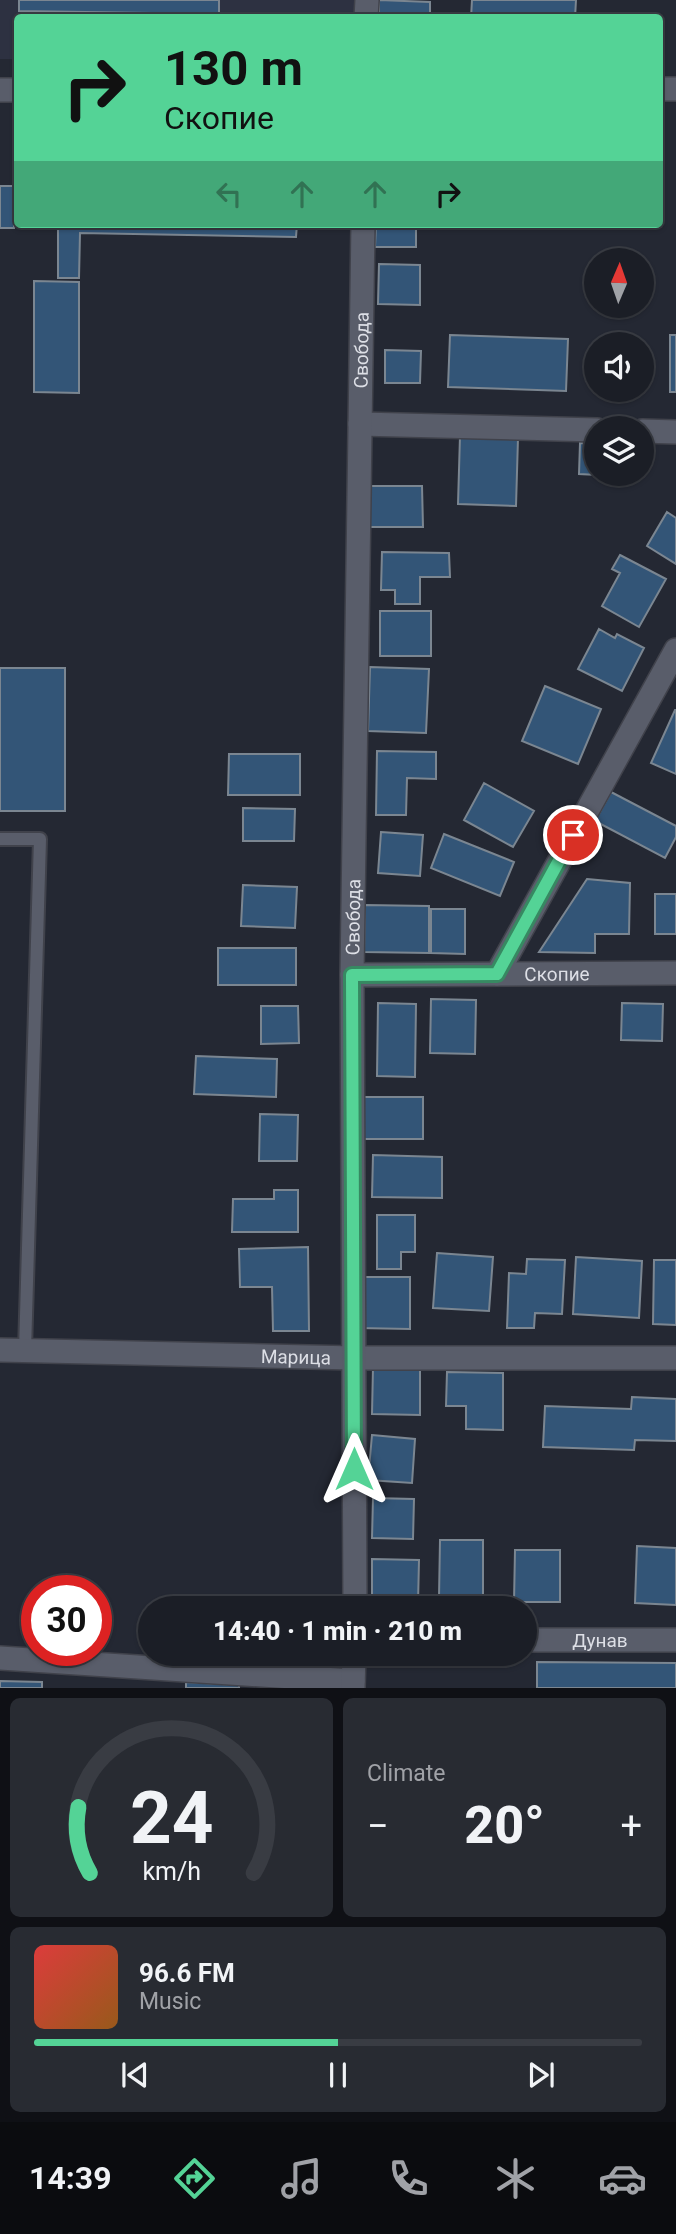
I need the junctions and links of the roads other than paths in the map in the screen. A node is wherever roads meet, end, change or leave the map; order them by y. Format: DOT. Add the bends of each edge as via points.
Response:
graph roads {
  1 [pos="363,228"];
  2 [pos="360,424"];
  3 [pos="584,430"];
  4 [pos="654,431"];
  5 [pos="676,432"];
  6 [pos="676,650"];
  7 [pos="0,839"];
  8 [pos="676,973"];
  9 [pos="497,974"];
  10 [pos="352,975"];
  11 [pos="0,1349"];
  12 [pos="26,1349"];
  13 [pos="354,1358"];
  14 [pos="676,1358"];
  15 [pos="355,1596"];
  16 [pos="537,1640"];
  17 [pos="676,1640"];
  18 [pos="0,1658"];
  19 [pos="354,1666"];
  20 [pos="353,1685"];
  1 -- 2 [label="street, Свобода"];
  2 -- 3 [label="street"];
  2 -- 10 [label="street, Свобода"];
  4 -- 5 [label="street"];
  6 -- 9 [label="street"];
  7 -- 12 [label="lane" via="40,839"];
  8 -- 9 [label="street, Скопие"];
  9 -- 10 [label="street, Скопие"];
  10 -- 13 [label="street, Свобода"];
  11 -- 12 [label="street, Марица"];
  12 -- 13 [label="street, Марица"];
  13 -- 14 [label="street, Марица"];
  13 -- 15 [label="street, Свобода"];
  16 -- 17 [label="street, Дунав"];
  18 -- 20 [label="street"];
  19 -- 20 [label="street"];
}
